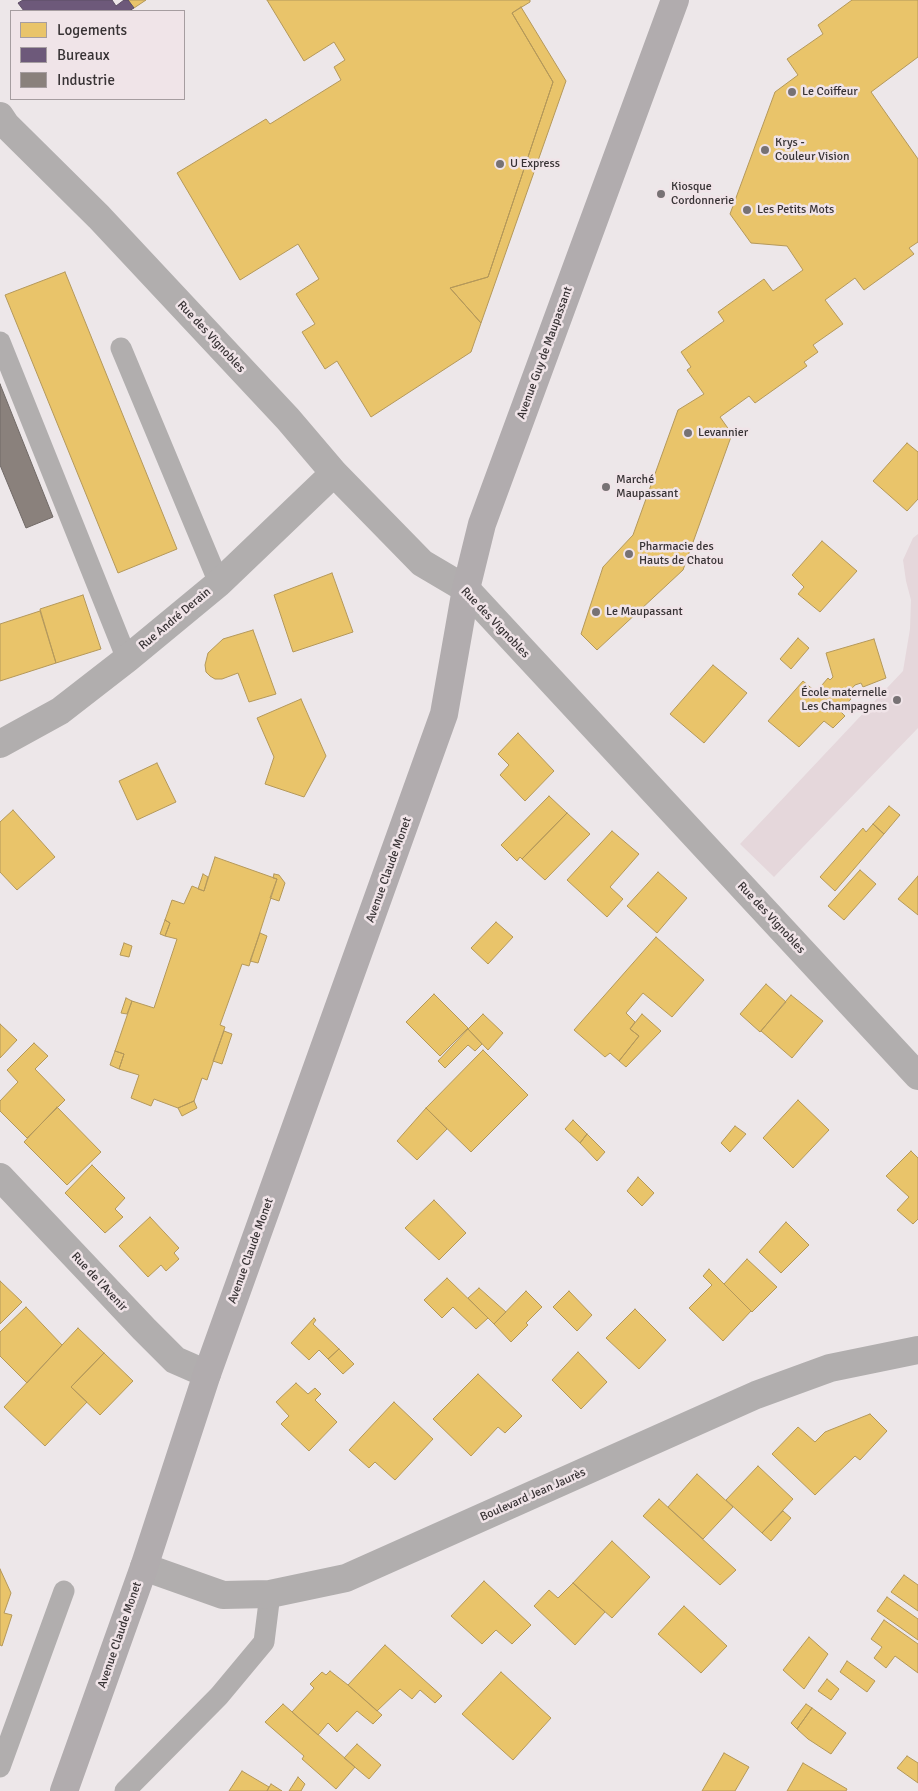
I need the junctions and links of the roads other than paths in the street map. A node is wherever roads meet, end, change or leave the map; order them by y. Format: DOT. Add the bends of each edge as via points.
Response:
graph roads {
  1 [pos="675,0"];
  2 [pos="0,116"];
  3 [pos="0,342"];
  4 [pos="121,348"];
  5 [pos="334,472"];
  6 [pos="219,583"];
  7 [pos="466,589"];
  8 [pos="127,659"];
  9 [pos="444,714"];
  10 [pos="1,744"];
  11 [pos="918,1076"];
  12 [pos="0,1177"];
  13 [pos="918,1350"];
  14 [pos="207,1374"];
  15 [pos="144,1567"];
  16 [pos="64,1591"];
  17 [pos="270,1594"];
  18 [pos="0,1767"];
  19 [pos="64,1791"];
  20 [pos="125,1791"];
  1 -- 7 [label="street, Avenue Guy de Maupassant" via="482,524"];
  2 -- 5 [label="street, Rue des Vignobles" via="99,217"];
  3 -- 8 [label="lane"];
  4 -- 6 [label="lane"];
  5 -- 6 [label="street, Rue André Derain"];
  5 -- 7 [label="street, Rue des Vignobles" via="422,563"];
  6 -- 8 [label="street, Rue André Derain"];
  7 -- 9 [label="street, Avenue Guy de Maupassant"];
  7 -- 11 [label="street, Rue des Vignobles"];
  8 -- 10 [label="street, Rue André Derain" via="60,711"];
  9 -- 14 [label="street, Avenue Claude Monet"];
  12 -- 14 [label="street, Rue de l'Avenir" via="175,1360"];
  13 -- 17 [label="street, Boulevard Jean Jaurès" via="830,1368 756,1395 346,1578"];
  14 -- 15 [label="street, Avenue Claude Monet"];
  15 -- 17 [label="street, Boulevard Jean Jaurès" via="223,1595"];
  15 -- 19 [label="street, Avenue Claude Monet"];
  16 -- 18 [label="lane"];
  17 -- 20 [label="lane" via="264,1642 219,1696"];
}
